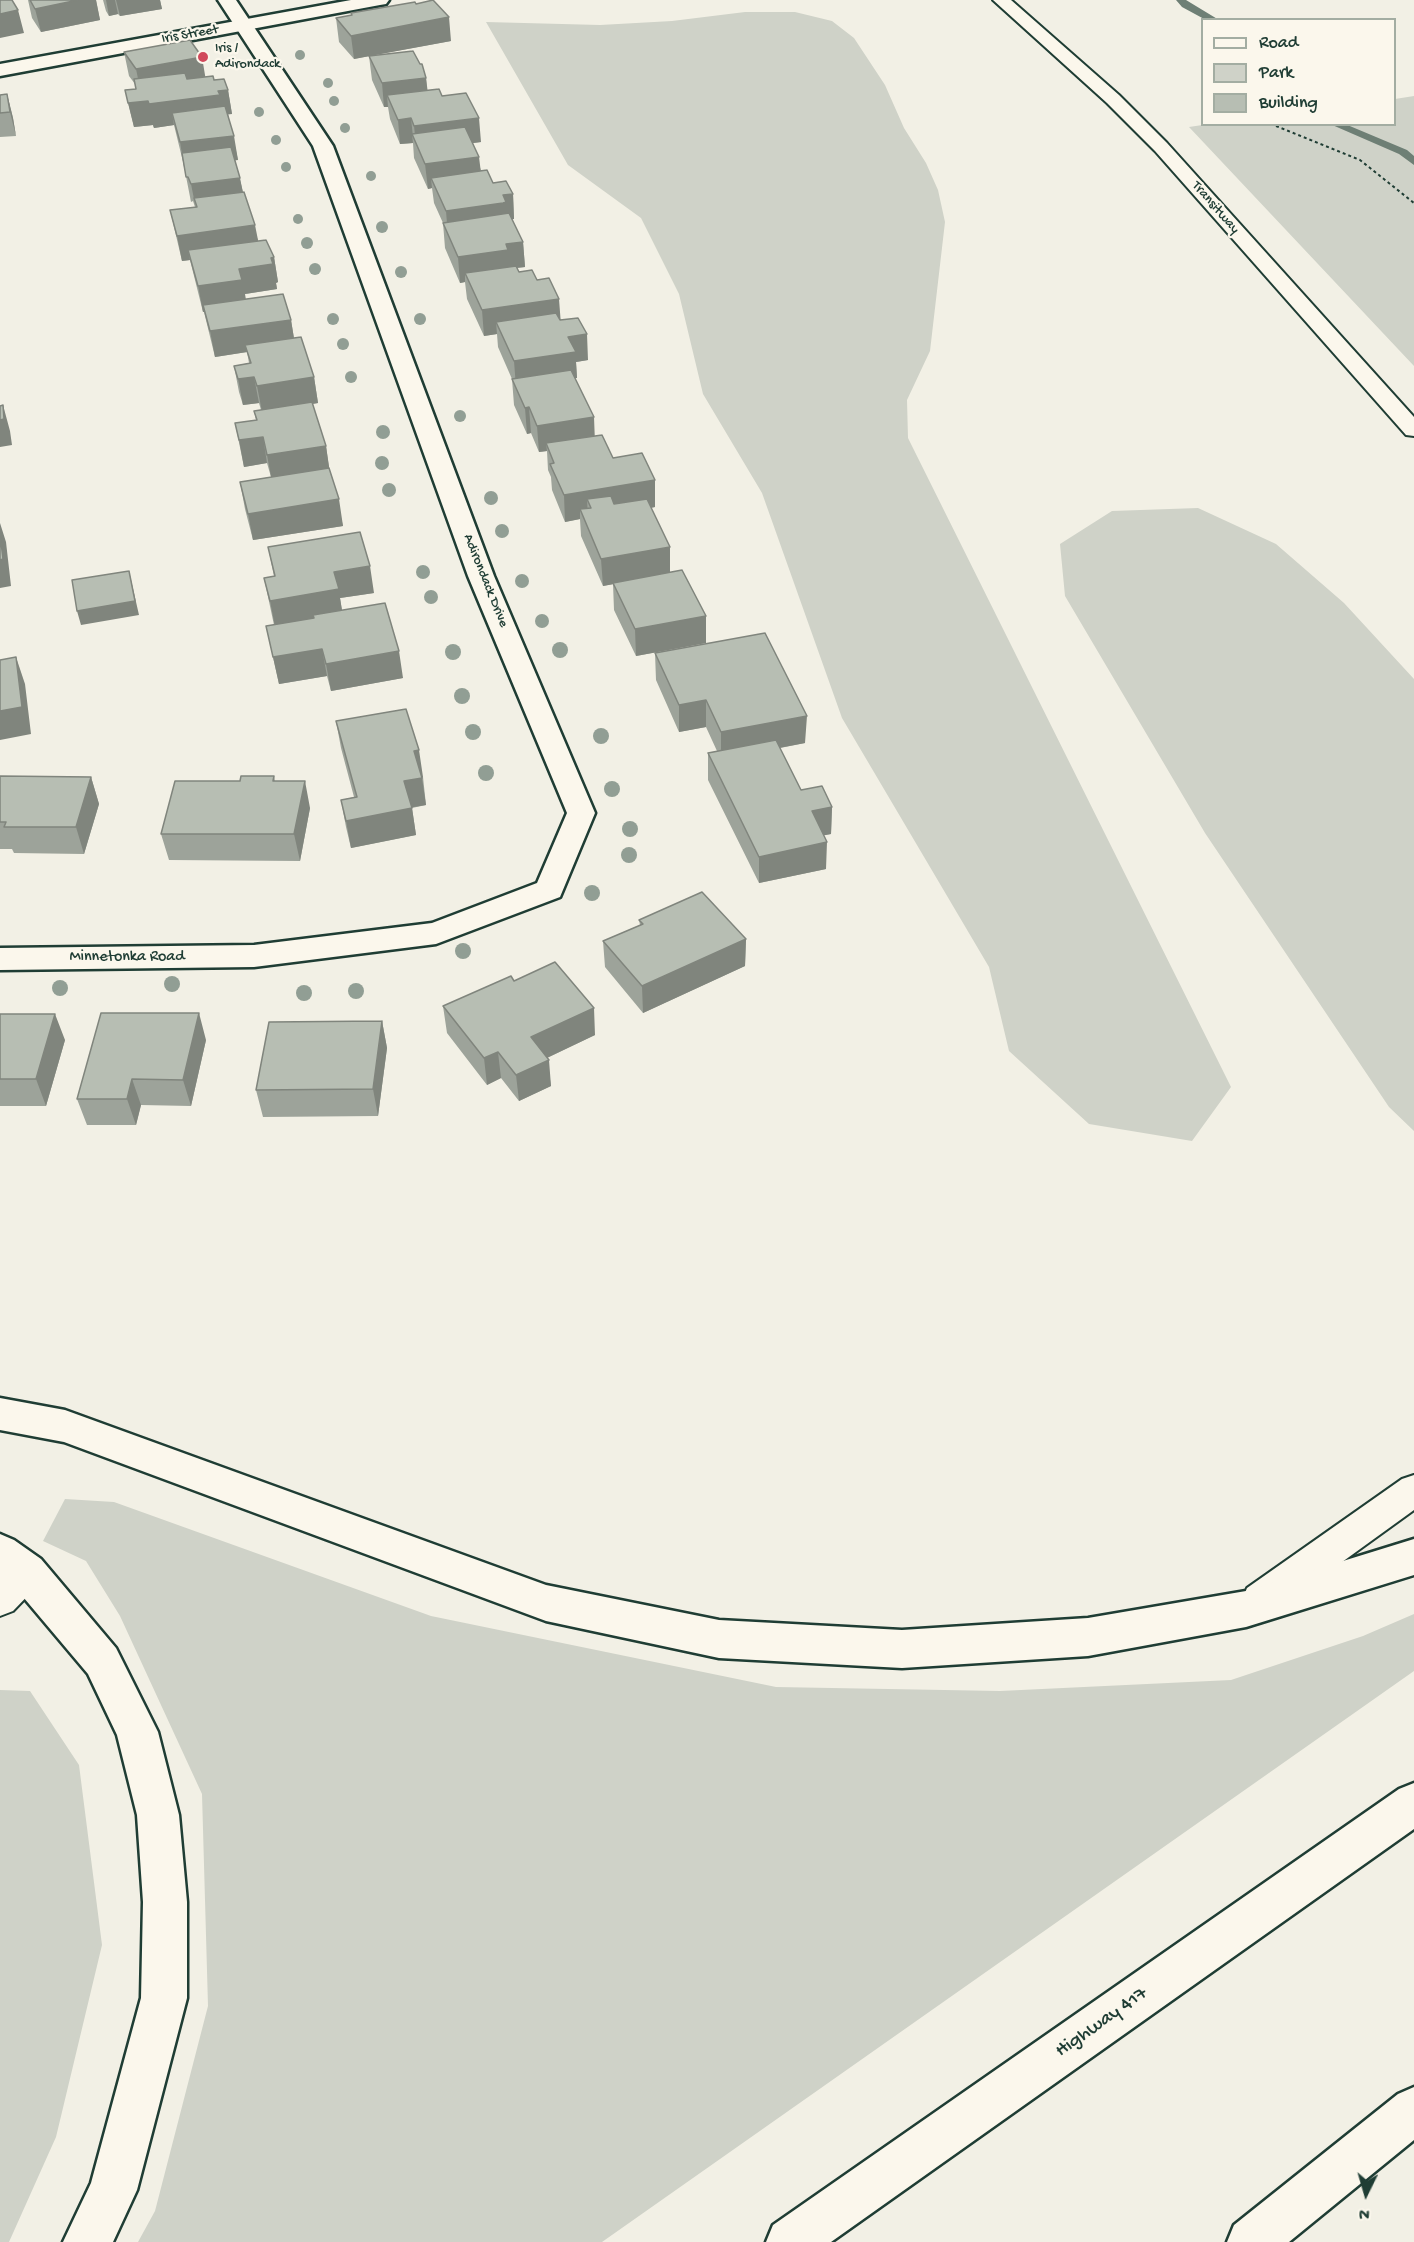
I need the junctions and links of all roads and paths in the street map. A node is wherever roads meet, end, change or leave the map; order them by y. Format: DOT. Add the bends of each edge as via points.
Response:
graph roads {
  1 [pos="227,0"];
  2 [pos="380,0"];
  3 [pos="1001,0"];
  4 [pos="245,25"];
  5 [pos="0,70"];
  6 [pos="1276,126"];
  7 [pos="1414,203"];
  8 [pos="1414,430"];
  9 [pos="254,957"];
  10 [pos="0,958"];
  11 [pos="0,1414"];
  12 [pos="1414,1490"];
  13 [pos="1414,1557"];
  14 [pos="9,1574"];
  15 [pos="1246,1609"];
  16 [pos="1414,1803"];
  17 [pos="1414,2110"];
  18 [pos="87,2242"];
  19 [pos="790,2242"];
  20 [pos="1251,2242"];
  1 -- 4 [label="main road, Adirondack Drive"];
  2 -- 4 [label="main road, Iris Street"];
  3 -- 8 [label="lane, Transitway" via="1161,147"];
  4 -- 5 [label="main road, Iris Street"];
  4 -- 9 [label="main road, Adirondack Drive" via="323,146 482,576 581,813 549,890 436,933"];
  6 -- 7 [label="path" via="1360,160"];
  9 -- 10 [label="main road, Minnetonka Road"];
  11 -- 15 [label="main road" via="65,1426 546,1603 719,1639 902,1649 1089,1638"];
  12 -- 15 [label="lane"];
  13 -- 15 [label="main road"];
  14 -- 18 [label="main road" via="102,1661 137,1732 158,1815 165,1902 164,1998 113,2190"];
  16 -- 19 [label="main road, Highway 417"];
  17 -- 20 [label="main road"];
}
